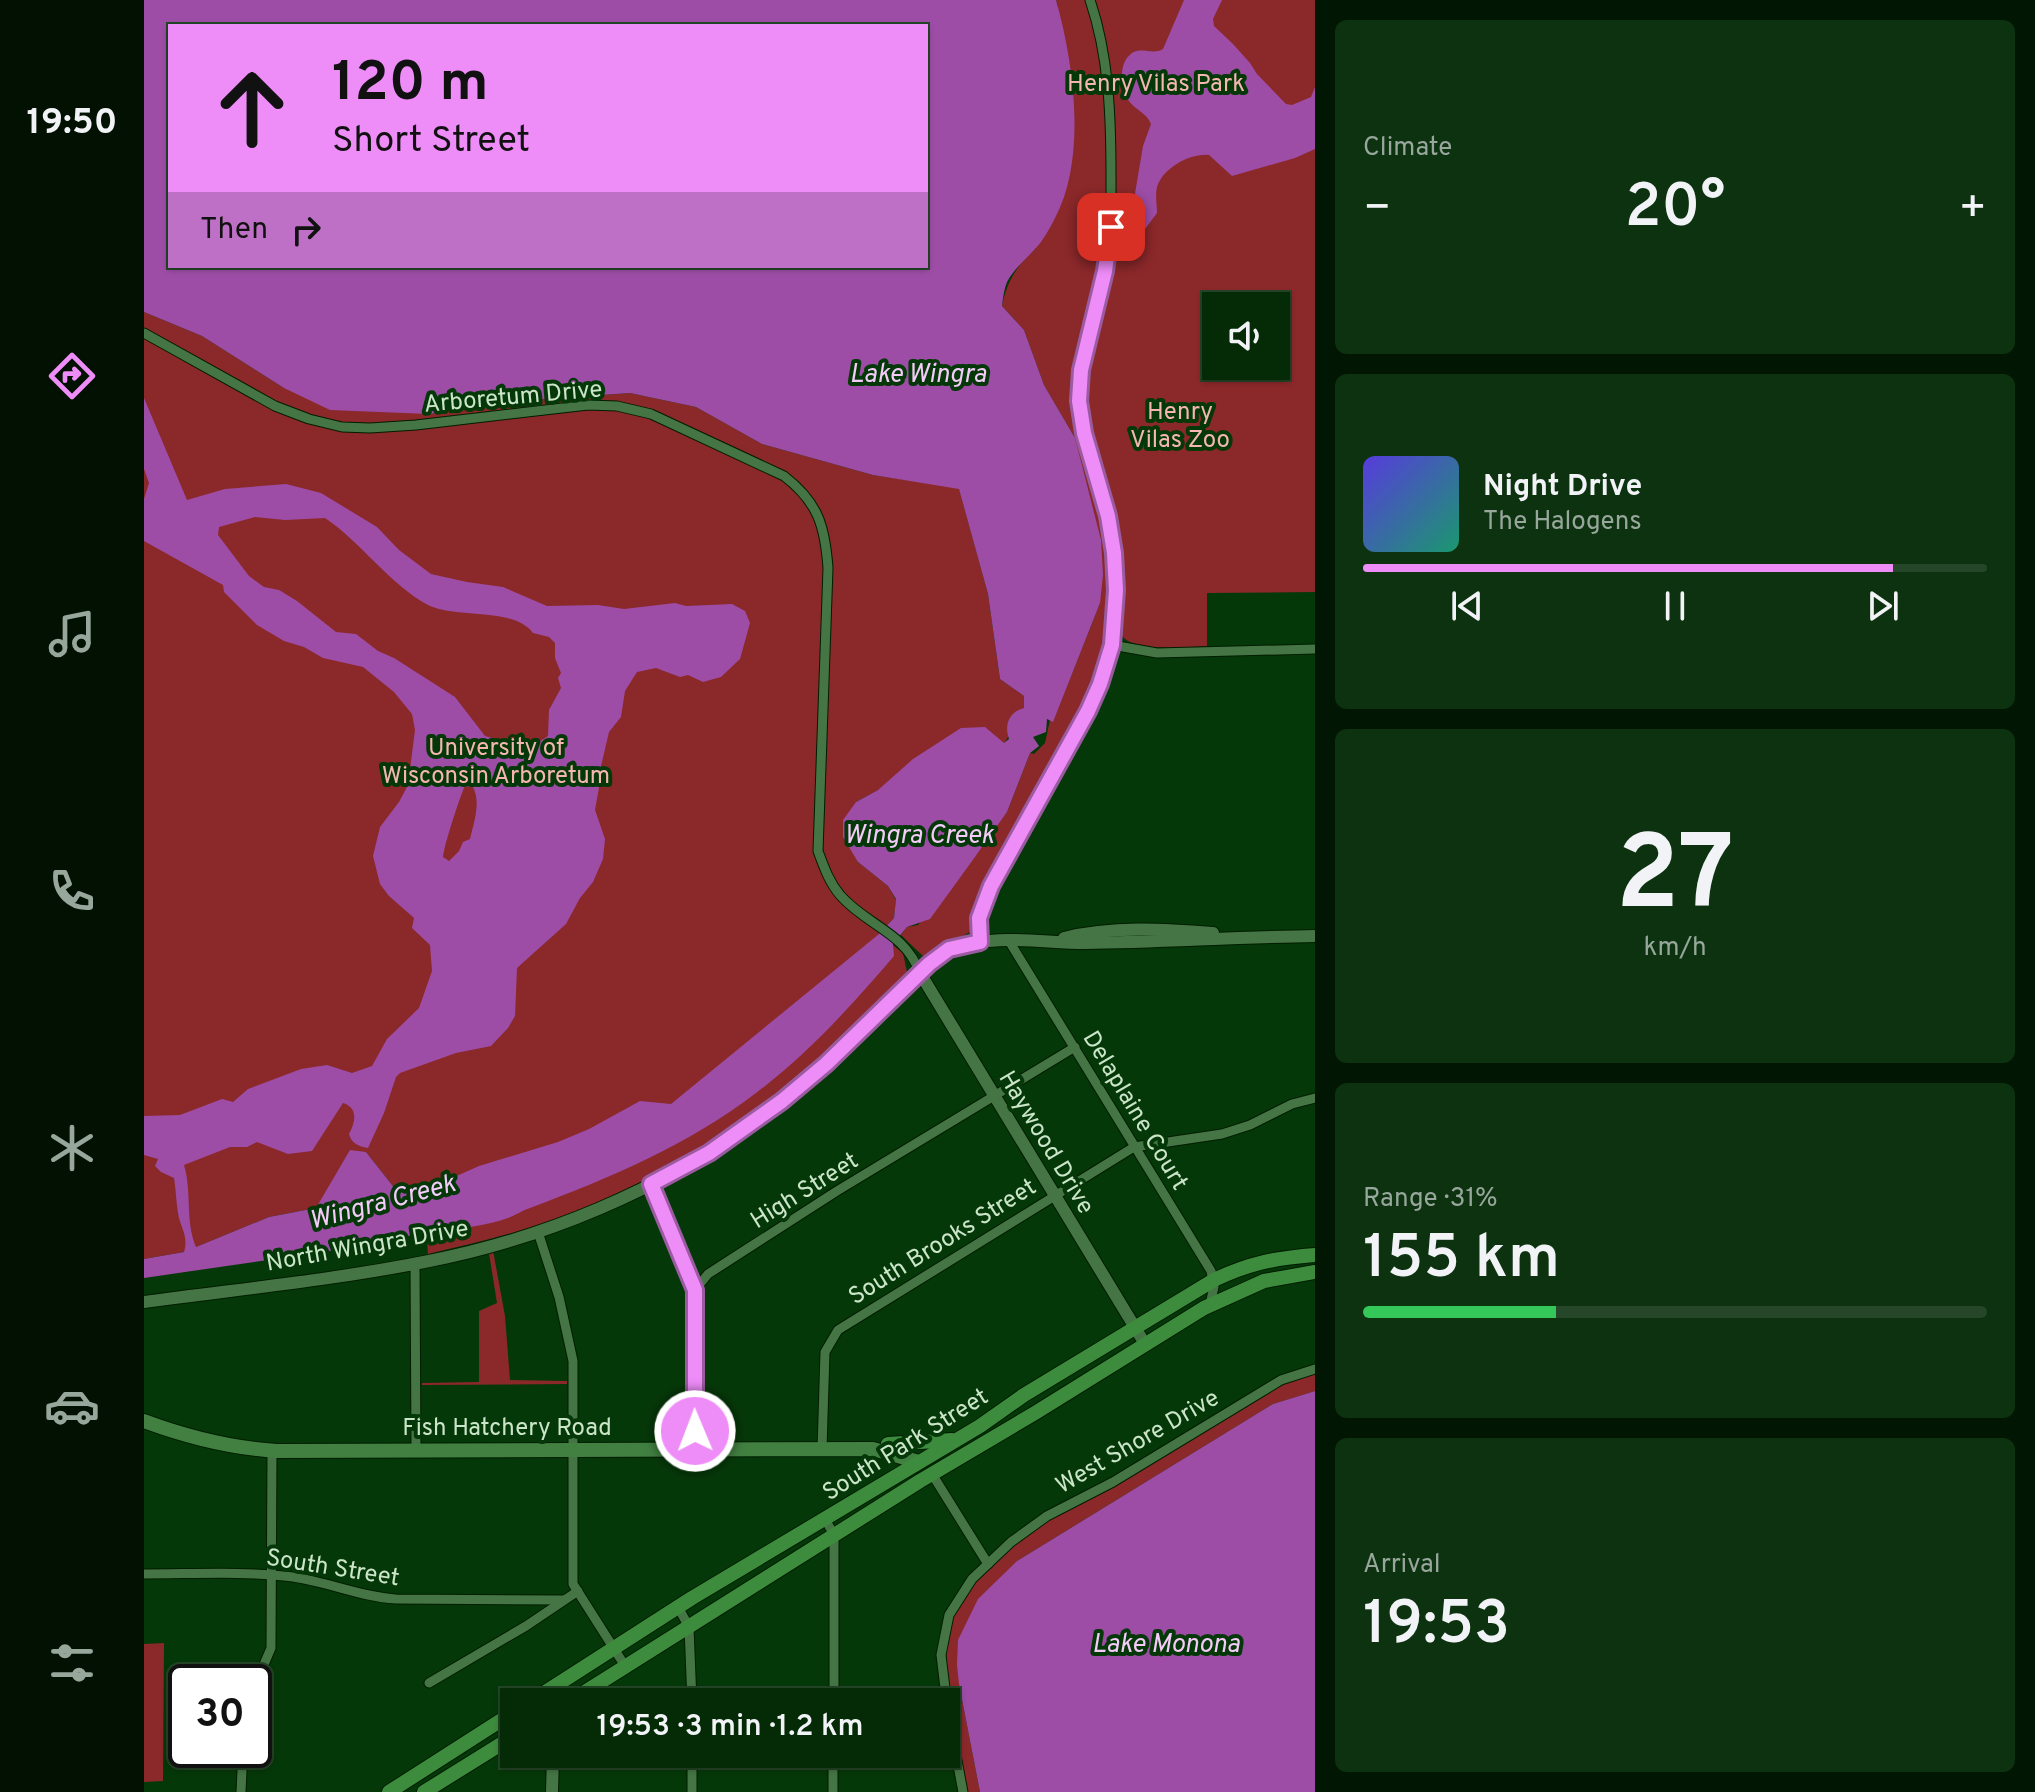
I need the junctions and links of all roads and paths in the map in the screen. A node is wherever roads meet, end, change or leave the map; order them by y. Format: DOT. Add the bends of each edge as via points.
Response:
graph roads {
  1 [pos="1090,0"];
  2 [pos="144,333"];
  3 [pos="1112,645"];
  4 [pos="1315,649"];
  5 [pos="1315,936"];
  6 [pos="1009,941"];
  7 [pos="980,942"];
  8 [pos="918,967"];
  9 [pos="1075,1047"];
  10 [pos="994,1096"];
  11 [pos="1315,1098"];
  12 [pos="1134,1147"];
  13 [pos="651,1184"];
  14 [pos="1054,1196"];
  15 [pos="538,1232"];
  16 [pos="1315,1255"];
  17 [pos="415,1264"];
  18 [pos="1315,1272"];
  19 [pos="1214,1280"];
  20 [pos="695,1290"];
  21 [pos="144,1302"];
  22 [pos="1210,1304"];
  23 [pos="1134,1327"];
  24 [pos="1145,1344"];
  25 [pos="1315,1369"];
  26 [pos="144,1421"];
  27 [pos="956,1439"];
  28 [pos="888,1444"];
  29 [pos="698,1448"];
  30 [pos="574,1449"];
  31 [pos="822,1449"];
  32 [pos="873,1449"];
  33 [pos="272,1450"];
  34 [pos="416,1450"];
  35 [pos="919,1462"];
  36 [pos="932,1474"];
  37 [pos="825,1519"];
  38 [pos="834,1535"];
  39 [pos="988,1564"];
  40 [pos="144,1574"];
  41 [pos="272,1576"];
  42 [pos="578,1591"];
  43 [pos="563,1600"];
  44 [pos="678,1607"];
  45 [pos="689,1627"];
  46 [pos="614,1648"];
  47 [pos="265,1664"];
  48 [pos="625,1666"];
  49 [pos="429,1683"];
  50 [pos="556,1688"];
  51 [pos="591,1688"];
  52 [pos="691,1688"];
  53 [pos="834,1688"];
  54 [pos="500,1721"];
  55 [pos="500,1745"];
  56 [pos="242,1768"];
  57 [pos="553,1768"];
  58 [pos="692,1768"];
  59 [pos="833,1768"];
  60 [pos="398,1790"];
  61 [pos="241,1792"];
  62 [pos="424,1792"];
  63 [pos="552,1792"];
  64 [pos="692,1792"];
  65 [pos="833,1792"];
  66 [pos="963,1792"];
  1 -- 3 [label="street" via="1104,48 1111,227 1079,401 1114,553"];
  2 -- 8 [label="street, Arboretum Drive" via="275,406 342,427 617,406 651,414 784,476 803,490 822,526 828,568 818,851 840,895 901,941"];
  3 -- 4 [label="street" via="1157,653"];
  3 -- 7 [label="street" via="1088,711 981,907"];
  5 -- 6 [label="street" via="1124,930"];
  6 -- 7 [label="street"];
  6 -- 9 [label="street, Delaplaine Court"];
  7 -- 8 [label="street, North Wingra Drive" via="949,949"];
  8 -- 10 [label="street, Haywood Drive"];
  8 -- 13 [label="street, North Wingra Drive" via="826,1064 782,1101 709,1153"];
  9 -- 10 [label="street, High Street"];
  9 -- 12 [label="street, Delaplaine Court"];
  10 -- 14 [label="street, Haywood Drive"];
  10 -- 20 [label="street, High Street" via="722,1264"];
  11 -- 12 [label="street, South Brooks Street" via="1222,1134"];
  12 -- 14 [label="street, South Brooks Street"];
  12 -- 19 [label="street, Delaplaine Court"];
  13 -- 15 [label="street, North Wingra Drive"];
  13 -- 20 [label="street"];
  14 -- 23 [label="street, Haywood Drive"];
  14 -- 31 [label="street, South Brooks Street" via="838,1330 825,1352"];
  15 -- 17 [label="street, North Wingra Drive"];
  15 -- 30 [label="street" via="570,1340"];
  16 -- 19 [label="main road, South Park Street" via="1243,1266"];
  17 -- 21 [label="street, North Wingra Drive"];
  17 -- 34 [label="street"];
  18 -- 22 [label="main road, South Park Street" via="1276,1277"];
  19 -- 22 [label="street"];
  19 -- 23 [label="main road, South Park Street"];
  20 -- 29 [label="street"];
  22 -- 24 [label="main road, South Park Street"];
  23 -- 24 [label="street, Haywood Drive"];
  23 -- 27 [label="main road, South Park Street"];
  24 -- 36 [label="main road, South Park Street"];
  25 -- 39 [label="street, West Shore Drive" via="1281,1380 1047,1516"];
  26 -- 33 [label="main road, Fish Hatchery Road" via="246,1449"];
  27 -- 28 [label="main road"];
  27 -- 35 [label="main road, South Park Street"];
  28 -- 32 [label="main road, Fish Hatchery Road"];
  28 -- 35 [label="main road, Fish Hatchery Road" via="912,1449"];
  29 -- 30 [label="main road, Fish Hatchery Road"];
  29 -- 31 [label="main road, Fish Hatchery Road"];
  30 -- 34 [label="main road, Fish Hatchery Road"];
  30 -- 42 [label="street" via="573,1584"];
  31 -- 32 [label="main road, Fish Hatchery Road"];
  32 -- 35 [label="main road, Fish Hatchery Road"];
  33 -- 34 [label="main road, Fish Hatchery Road"];
  33 -- 41 [label="street"];
  35 -- 36 [label="main road, Fish Hatchery Road"];
  35 -- 37 [label="main road, South Park Street"];
  36 -- 38 [label="main road, South Park Street"];
  36 -- 39 [label="street"];
  37 -- 38 [label="street"];
  37 -- 44 [label="main road, South Park Street"];
  38 -- 45 [label="main road, South Park Street"];
  38 -- 53 [label="street"];
  39 -- 66 [label="street, West Shore Drive" via="955,1603 941,1655"];
  40 -- 41 [label="street, South Street"];
  41 -- 43 [label="street, South Street" via="296,1577 374,1598"];
  41 -- 47 [label="street" via="271,1650"];
  42 -- 43 [label="street"];
  42 -- 46 [label="street"];
  43 -- 49 [label="street"];
  44 -- 45 [label="street"];
  44 -- 46 [label="main road, South Park Street"];
  45 -- 48 [label="main road, South Park Street"];
  45 -- 52 [label="street"];
  46 -- 48 [label="street"];
  46 -- 50 [label="main road, South Park Street"];
  48 -- 51 [label="main road, South Park Street"];
  54 -- 60 [label="main road"];
  55 -- 62 [label="main road"];
  56 -- 61 [label="street"];
  57 -- 63 [label="street"];
  58 -- 64 [label="street"];
  59 -- 65 [label="street"];
}
